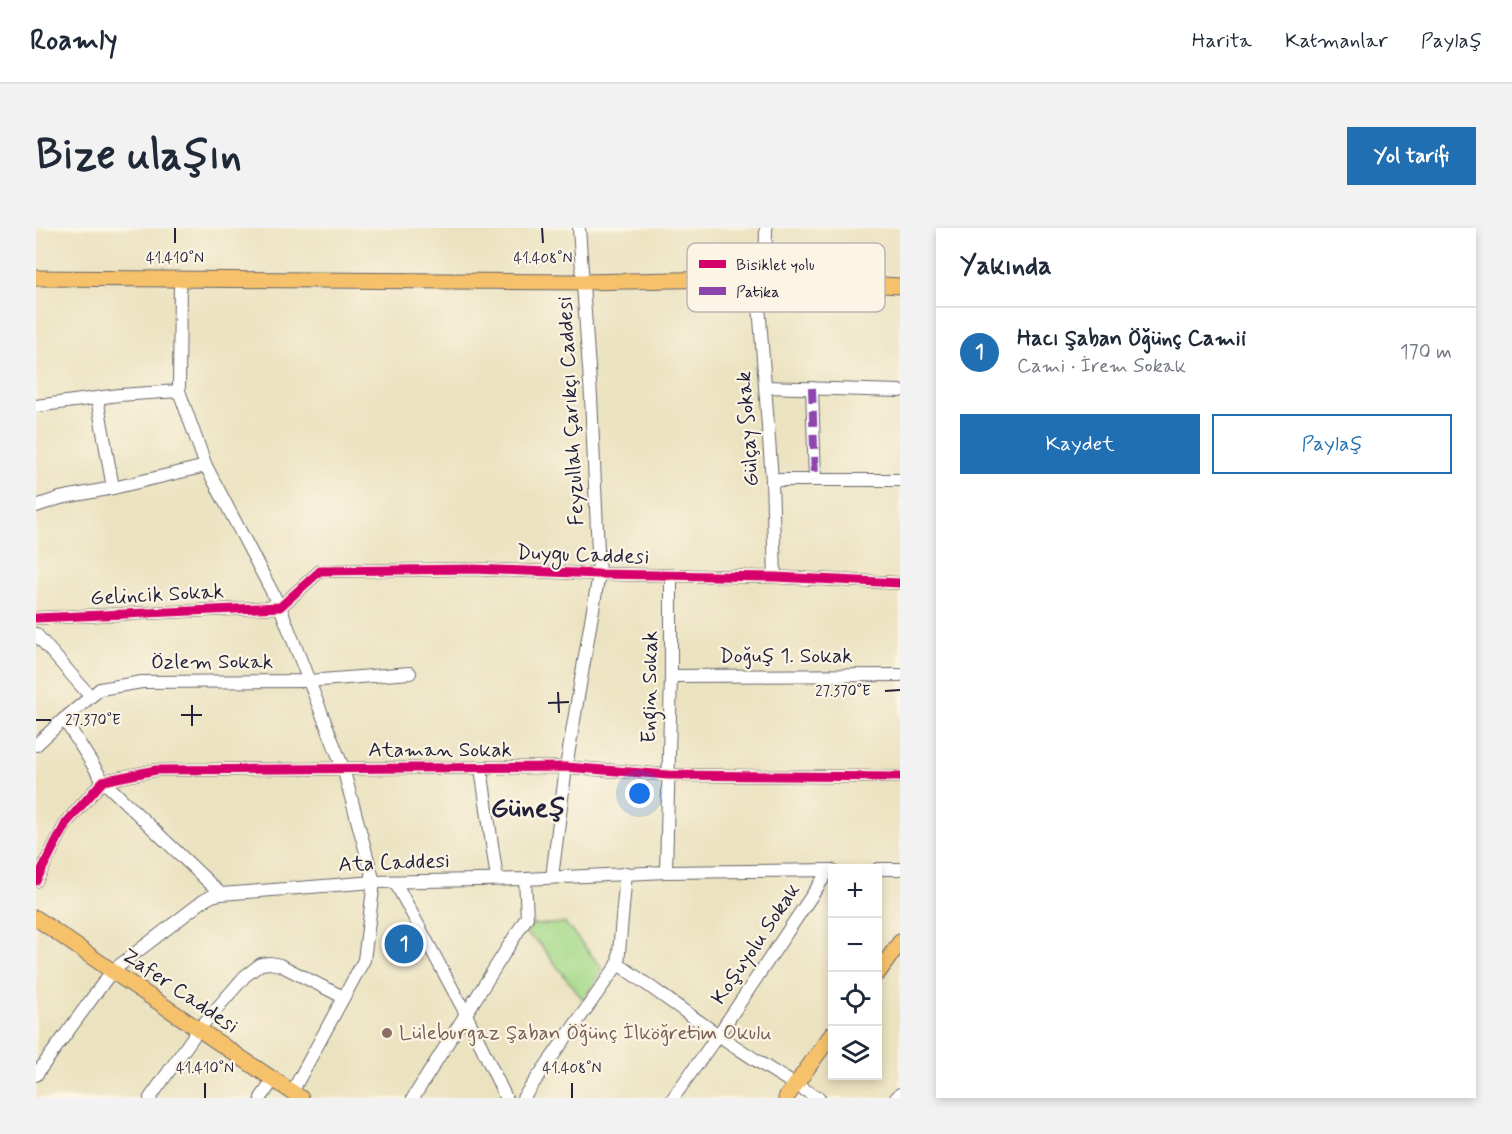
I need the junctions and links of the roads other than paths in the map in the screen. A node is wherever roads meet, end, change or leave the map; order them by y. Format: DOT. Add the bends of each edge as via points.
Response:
graph roads {
  1 [pos="579,228"];
  2 [pos="766,228"];
  3 [pos="764,243"];
  4 [pos="36,278"];
  5 [pos="180,279"];
  6 [pos="687,280"];
  7 [pos="583,282"];
  8 [pos="885,285"];
  9 [pos="900,286"];
  10 [pos="762,312"];
  11 [pos="765,387"];
  12 [pos="812,388"];
  13 [pos="180,391"];
  14 [pos="900,391"];
  15 [pos="97,398"];
  16 [pos="36,406"];
  17 [pos="206,466"];
  18 [pos="772,480"];
  19 [pos="815,480"];
  20 [pos="900,480"];
  21 [pos="113,488"];
  22 [pos="36,506"];
  23 [pos="598,574"];
  24 [pos="670,576"];
  25 [pos="776,577"];
  26 [pos="900,583"];
  27 [pos="280,607"];
  28 [pos="36,618"];
  29 [pos="36,634"];
  30 [pos="410,673"];
  31 [pos="900,675"];
  32 [pos="672,676"];
  33 [pos="309,681"];
  34 [pos="90,696"];
  35 [pos="64,718"];
  36 [pos="36,745"];
  37 [pos="566,766"];
  38 [pos="343,768"];
  39 [pos="481,768"];
  40 [pos="668,775"];
  41 [pos="900,777"];
  42 [pos="103,781"];
  43 [pos="882,869"];
  44 [pos="900,869"];
  45 [pos="828,870"];
  46 [pos="666,872"];
  47 [pos="626,873"];
  48 [pos="828,874"];
  49 [pos="552,877"];
  50 [pos="497,879"];
  51 [pos="525,879"];
  52 [pos="36,881"];
  53 [pos="374,882"];
  54 [pos="395,882"];
  55 [pos="221,894"];
  56 [pos="36,918"];
  57 [pos="900,942"];
  58 [pos="618,964"];
  59 [pos="112,971"];
  60 [pos="879,972"];
  61 [pos="343,997"];
  62 [pos="466,1014"];
  63 [pos="198,1030"];
  64 [pos="718,1035"];
  65 [pos="828,1040"];
  66 [pos="36,1075"];
  67 [pos="273,1080"];
  68 [pos="795,1085"];
  69 [pos="900,1094"];
  70 [pos="297,1095"];
  71 [pos="150,1098"];
  72 [pos="261,1098"];
  73 [pos="413,1098"];
  74 [pos="506,1098"];
  75 [pos="523,1098"];
  76 [pos="673,1098"];
  77 [pos="786,1098"];
  78 [pos="819,1098"];
  79 [pos="896,1098"];
  1 -- 7 [label="street, Feyzullah Çarıkçı Caddesi"];
  2 -- 3 [label="street, Gülçay Sokak"];
  4 -- 5 [label="main road"];
  5 -- 7 [label="main road"];
  5 -- 13 [label="street"];
  6 -- 7 [label="main road"];
  7 -- 23 [label="street, Feyzullah Çarıkçı Caddesi"];
  8 -- 9 [label="main road"];
  10 -- 11 [label="street, Gülçay Sokak"];
  11 -- 12 [label="street"];
  11 -- 18 [label="street, Gülçay Sokak"];
  12 -- 14 [label="street"];
  12 -- 19 [label="street"];
  13 -- 15 [label="street"];
  13 -- 17 [label="street"];
  15 -- 16 [label="street"];
  15 -- 21 [label="street"];
  17 -- 21 [label="street"];
  17 -- 27 [label="street"];
  18 -- 19 [label="street"];
  18 -- 25 [label="street, Gülçay Sokak"];
  19 -- 20 [label="street"];
  21 -- 22 [label="street"];
  23 -- 24 [label="street, Duygu Caddesi"];
  23 -- 27 [label="street, Duygu Caddesi" via="473,569 320,571"];
  23 -- 37 [label="street, Feyzullah Çarıkçı Caddesi"];
  24 -- 25 [label="street, Duygu Caddesi"];
  24 -- 32 [label="street, Engin Sokak"];
  25 -- 26 [label="street, Duygu Caddesi"];
  27 -- 28 [label="street, Gelincik Sokak"];
  27 -- 33 [label="street"];
  29 -- 34 [label="street"];
  30 -- 33 [label="street, Özlem Sokak"];
  31 -- 32 [label="street, Doğuş 1. Sokak"];
  32 -- 40 [label="street, Engin Sokak"];
  33 -- 34 [label="street, Özlem Sokak" via="142,682 100,689"];
  33 -- 38 [label="street"];
  34 -- 35 [label="street, Özlem Sokak"];
  35 -- 36 [label="street, Özlem Sokak"];
  35 -- 42 [label="street"];
  37 -- 39 [label="street, Ataman Sokak"];
  37 -- 40 [label="street, Ataman Sokak"];
  37 -- 49 [label="street, Feyzullah Çarıkçı Caddesi"];
  38 -- 39 [label="street, Ataman Sokak"];
  38 -- 42 [label="street, Ataman Sokak" via="156,770"];
  38 -- 53 [label="street"];
  39 -- 50 [label="street"];
  40 -- 41 [label="street, Ataman Sokak"];
  40 -- 46 [label="street, Engin Sokak"];
  42 -- 52 [label="street" via="66,824"];
  42 -- 55 [label="street"];
  43 -- 44 [label="street"];
  45 -- 46 [label="street, Ata Caddesi"];
  46 -- 47 [label="street, Ata Caddesi"];
  47 -- 49 [label="street, Ata Caddesi"];
  47 -- 58 [label="street"];
  48 -- 64 [label="street, Koşuyolu Sokak"];
  49 -- 51 [label="street, Ata Caddesi"];
  50 -- 51 [label="street, Ata Caddesi"];
  50 -- 54 [label="street, Ata Caddesi"];
  51 -- 62 [label="street" via="527,917"];
  53 -- 54 [label="street, Ata Caddesi"];
  53 -- 55 [label="street, Ata Caddesi"];
  53 -- 61 [label="street" via="364,960"];
  54 -- 62 [label="street"];
  55 -- 59 [label="street, Ata Caddesi" via="203,901"];
  56 -- 59 [label="main road, Zafer Caddesi"];
  57 -- 60 [label="main road"];
  58 -- 64 [label="street"];
  58 -- 75 [label="street"];
  59 -- 63 [label="main road, Zafer Caddesi"];
  59 -- 66 [label="street, Ata Caddesi"];
  61 -- 63 [label="street" via="280,965 261,964 245,976"];
  61 -- 70 [label="street"];
  62 -- 73 [label="street"];
  62 -- 74 [label="street"];
  63 -- 67 [label="main road, Zafer Caddesi"];
  63 -- 71 [label="street"];
  64 -- 68 [label="street"];
  64 -- 76 [label="street, Koşuyolu Sokak"];
  65 -- 68 [label="main road"];
  67 -- 70 [label="main road, Zafer Caddesi"];
  67 -- 72 [label="street"];
  68 -- 77 [label="main road"];
  68 -- 78 [label="street"];
  69 -- 79 [label="street"];
}
